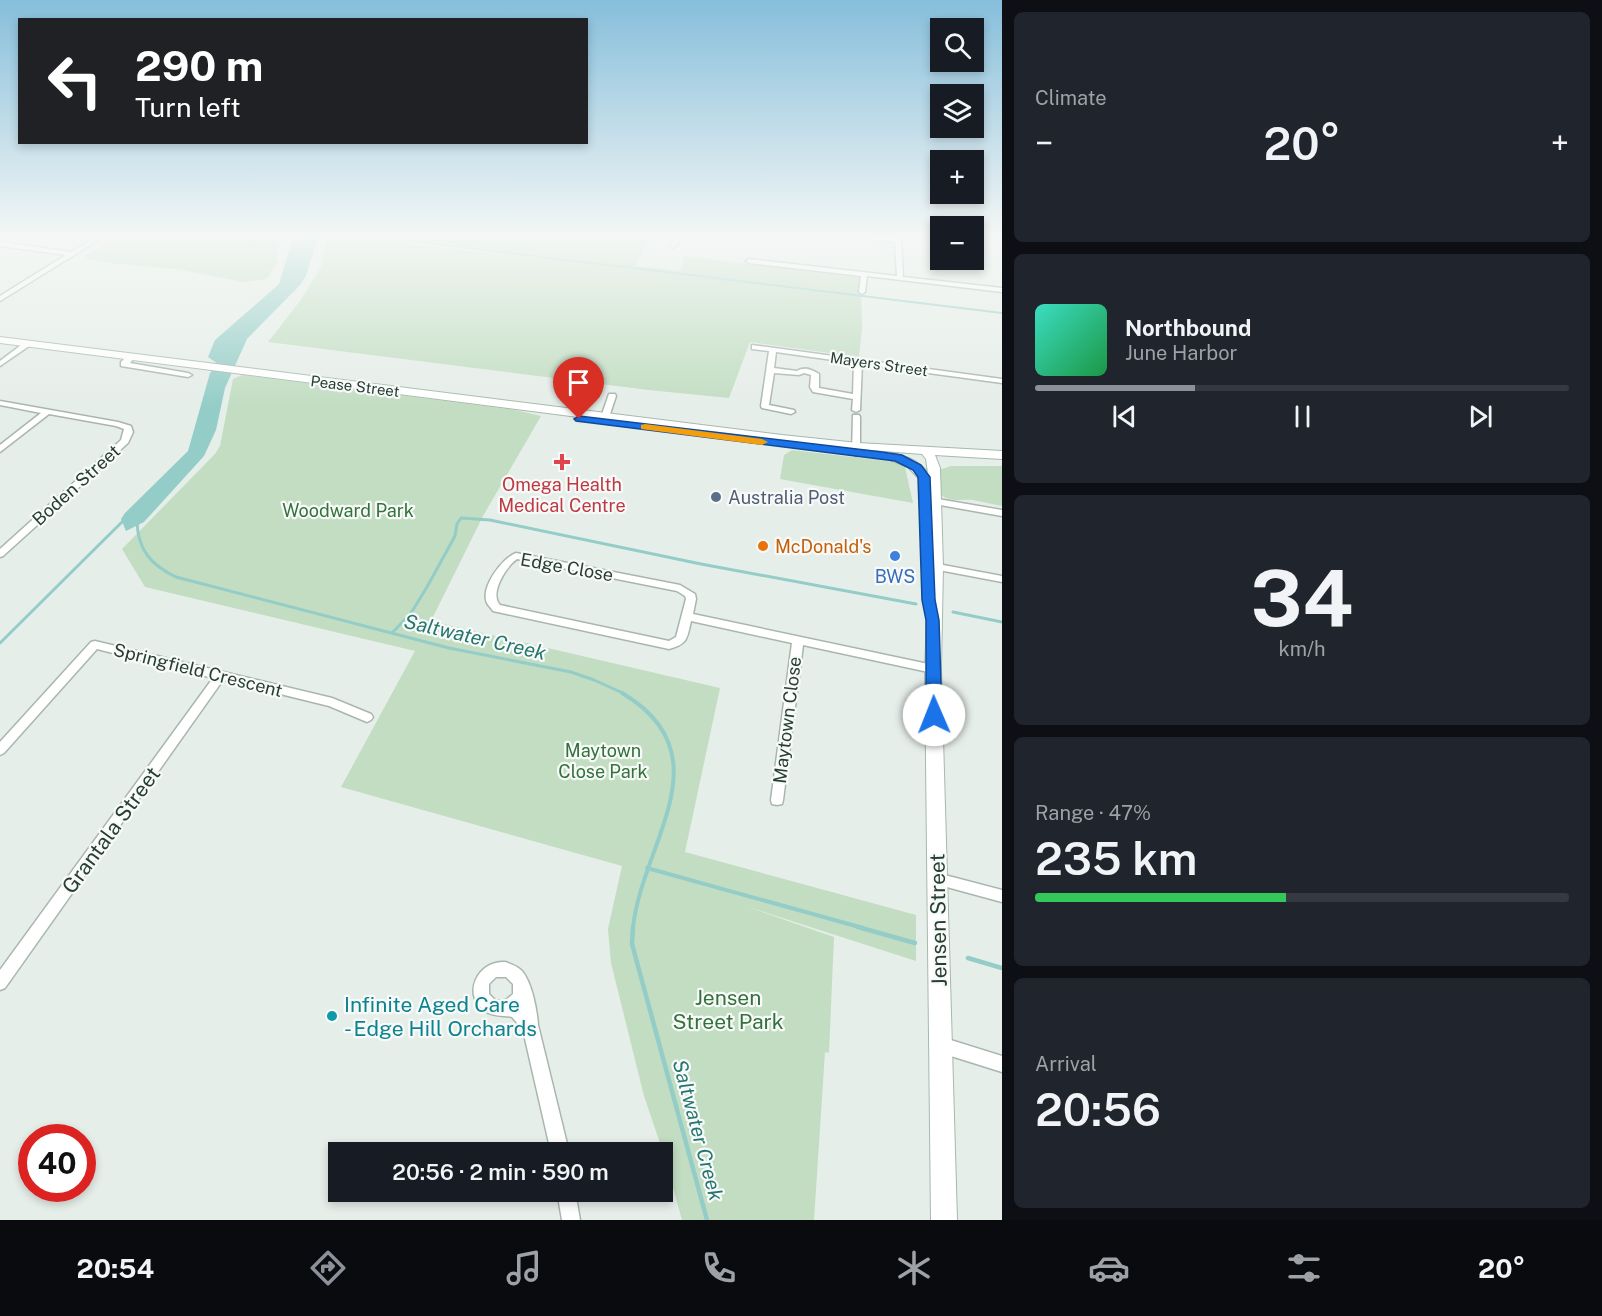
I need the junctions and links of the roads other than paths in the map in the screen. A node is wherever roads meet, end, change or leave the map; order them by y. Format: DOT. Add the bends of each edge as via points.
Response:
graph roads {
  1 [pos="4,294"];
  2 [pos="0,299"];
  3 [pos="0,342"];
  4 [pos="26,345"];
  5 [pos="755,348"];
  6 [pos="773,350"];
  7 [pos="130,358"];
  8 [pos="858,361"];
  9 [pos="0,364"];
  10 [pos="770,369"];
  11 [pos="188,375"];
  12 [pos="1002,381"];
  13 [pos="612,396"];
  14 [pos="856,397"];
  15 [pos="0,403"];
  16 [pos="505,405"];
  17 [pos="48,411"];
  18 [pos="791,412"];
  19 [pos="605,417"];
  20 [pos="0,449"];
  21 [pos="856,450"];
  22 [pos="882,455"];
  23 [pos="1000,458"];
  24 [pos="928,462"];
  25 [pos="930,501"];
  26 [pos="1002,513"];
  27 [pos="0,554"];
  28 [pos="932,566"];
  29 [pos="1002,579"];
  30 [pos="689,617"];
  31 [pos="798,640"];
  32 [pos="933,669"];
  33 [pos="221,675"];
  34 [pos="367,717"];
  35 [pos="0,750"];
  36 [pos="777,800"];
  37 [pos="938,879"];
  38 [pos="1002,896"];
  39 [pos="0,983"];
  40 [pos="521,984"];
  41 [pos="506,1008"];
  42 [pos="530,1026"];
  43 [pos="941,1045"];
  44 [pos="1002,1064"];
  45 [pos="558,1142"];
  46 [pos="568,1202"];
  47 [pos="571,1220"];
  48 [pos="944,1220"];
  1 -- 2 [label="street"];
  3 -- 4 [label="street, Pease Street"];
  4 -- 7 [label="street, Pease Street"];
  4 -- 9 [label="street"];
  5 -- 6 [label="street, Mayers Street"];
  6 -- 8 [label="street, Mayers Street"];
  6 -- 10 [label="street"];
  7 -- 11 [label="street, Pease Street" via="124,364"];
  7 -- 16 [label="street, Pease Street"];
  8 -- 12 [label="street, Mayers Street"];
  8 -- 14 [label="street"];
  10 -- 14 [label="street" via="812,372 816,390"];
  10 -- 18 [label="street" via="765,406"];
  13 -- 19 [label="street"];
  14 -- 21 [label="street"];
  15 -- 17 [label="street, Boden Street"];
  16 -- 19 [label="street, Pease Street"];
  16 -- 21 [label="street, Pease Street" via="579,419"];
  17 -- 20 [label="street"];
  17 -- 27 [label="street, Boden Street" via="118,424 128,428 129,435"];
  19 -- 21 [label="street, Pease Street"];
  21 -- 22 [label="street, Pease Street"];
  21 -- 24 [label="street, Pease Street"];
  22 -- 24 [label="street, Pease Street"];
  22 -- 24 [label="street" via="917,468"];
  23 -- 24 [label="street"];
  24 -- 25 [label="street, Jensen Street"];
  25 -- 26 [label="street"];
  25 -- 28 [label="street, Jensen Street"];
  28 -- 29 [label="street"];
  28 -- 32 [label="street, Jensen Street"];
  30 -- 30 [label="street, Edge Close" via="681,639 669,645 497,608 490,597 505,562 523,556 680,588 692,599"];
  30 -- 31 [label="street"];
  31 -- 32 [label="street"];
  31 -- 36 [label="street, Maytown Close"];
  32 -- 37 [label="street, Jensen Street"];
  33 -- 34 [label="street, Springfield Crescent" via="333,702"];
  33 -- 35 [label="street, Springfield Crescent" via="95,645"];
  33 -- 39 [label="street, Grantala Street"];
  37 -- 38 [label="street"];
  37 -- 43 [label="street, Jensen Street"];
  40 -- 41 [label="street" via="518,1001"];
  40 -- 41 [label="street" via="515,974 504,969 490,972 483,980 481,990 487,1002 495,1008"];
  40 -- 42 [label="street"];
  41 -- 42 [label="street" via="517,1011"];
  42 -- 45 [label="street"];
  43 -- 44 [label="street"];
  43 -- 48 [label="street, Jensen Street"];
  46 -- 47 [label="street"];
}
